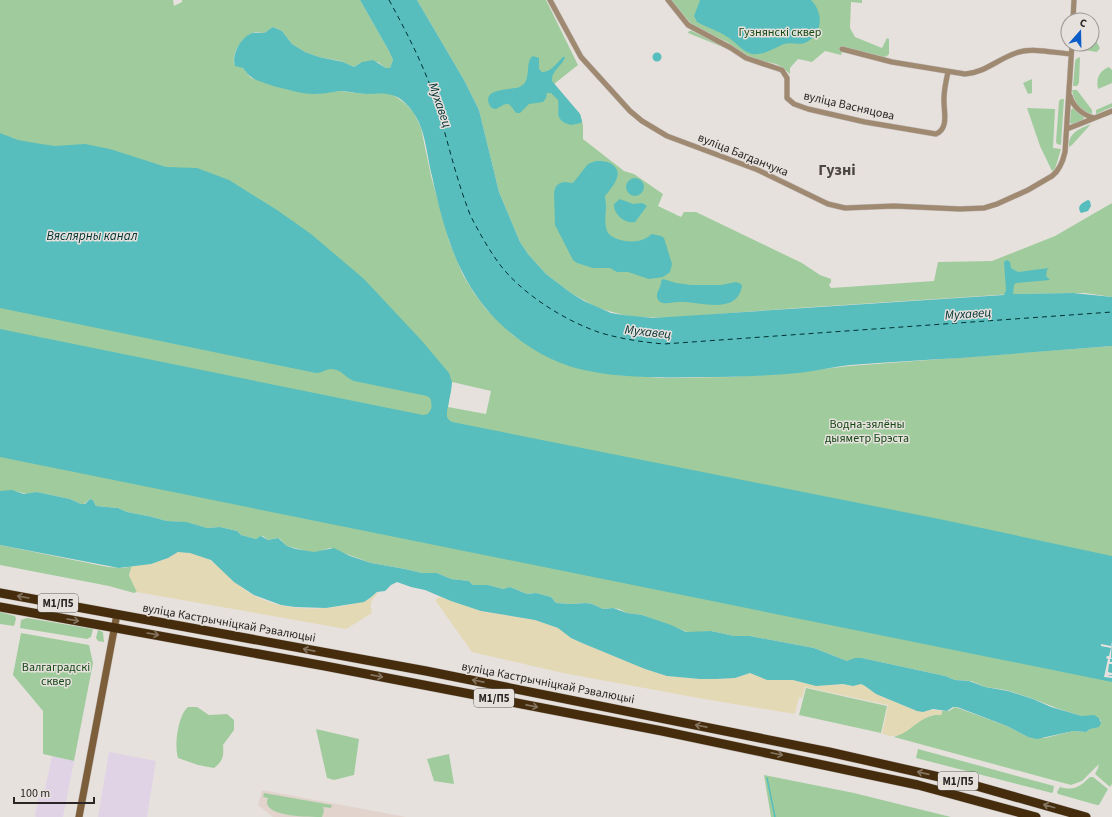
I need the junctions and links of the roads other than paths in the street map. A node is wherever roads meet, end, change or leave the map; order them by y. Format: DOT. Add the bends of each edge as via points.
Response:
graph roads {
  1 [pos="550,0"];
  2 [pos="668,0"];
  3 [pos="1074,0"];
  4 [pos="1073,12"];
  5 [pos="842,49"];
  6 [pos="1071,54"];
  7 [pos="948,72"];
  8 [pos="1069,89"];
  9 [pos="1112,111"];
  10 [pos="1094,118"];
  11 [pos="1067,129"];
  12 [pos="0,593"];
  13 [pos="0,606"];
  14 [pos="117,614"];
  15 [pos="114,628"];
  16 [pos="328,653"];
  17 [pos="361,660"];
  18 [pos="325,666"];
  19 [pos="359,672"];
  20 [pos="728,731"];
  21 [pos="753,736"];
  22 [pos="725,744"];
  23 [pos="750,749"];
  24 [pos="79,817"];
  25 [pos="1036,817"];
  26 [pos="1086,817"];
  1 -- 11 [label="street, вуліца Багданчука" via="581,57 642,121 667,136 758,170 837,207 904,206 960,209 984,208 998,204 1056,174 1064,156"];
  2 -- 7 [label="street, вуліца Васняцова" via="688,25 746,58 782,70 787,78 787,98 808,110 936,134 942,129 945,118 943,100"];
  3 -- 4 [label="street"];
  5 -- 7 [label="street" via="892,62"];
  6 -- 7 [label="street" via="1018,52 971,74"];
  6 -- 8 [label="street, вуліца Багданчука"];
  8 -- 10 [label="street, вуліца Багданчука" via="1074,105"];
  8 -- 11 [label="street, вуліца Багданчука"];
  9 -- 10 [label="street"];
  10 -- 11 [label="street"];
  14 -- 12 [label="highway, вуліца Кастрычніцкай Рэвалюцыі / М1/П5, one-way"];
  13 -- 15 [label="highway, вуліца Кастрычніцкай Рэвалюцыі / М1/П5, one-way"];
  14 -- 15 [label="main road"];
  16 -- 14 [label="highway, вуліца Кастрычніцкай Рэвалюцыі / М1/П5, one-way"];
  15 -- 18 [label="highway, вуліца Кастрычніцкай Рэвалюцыі / М1/П5, one-way"];
  15 -- 24 [label="main road"];
  16 -- 17 [label="highway, вуліца Кастрычніцкай Рэвалюцыі / М1/П5"];
  16 -- 18 [label="highway"];
  17 -- 19 [label="highway"];
  20 -- 17 [label="highway, вуліца Кастрычніцкай Рэвалюцыі / М1/П5, one-way"];
  18 -- 19 [label="highway, вуліца Кастрычніцкай Рэвалюцыі / М1/П5"];
  19 -- 22 [label="highway, вуліца Кастрычніцкай Рэвалюцыі / М1/П5, one-way"];
  20 -- 21 [label="highway, вуліца Кастрычніцкай Рэвалюцыі / М1/П5"];
  20 -- 22 [label="highway"];
  21 -- 23 [label="highway"];
  26 -- 21 [label="highway, вуліца Кастрычніцкай Рэвалюцыі / М1/П5, one-way" via="966,783"];
  22 -- 23 [label="highway, вуліца Кастрычніцкай Рэвалюцыі / М1/П5"];
  23 -- 25 [label="highway, вуліца Кастрычніцкай Рэвалюцыі / М1/П5, one-way" via="918,785"];
}
